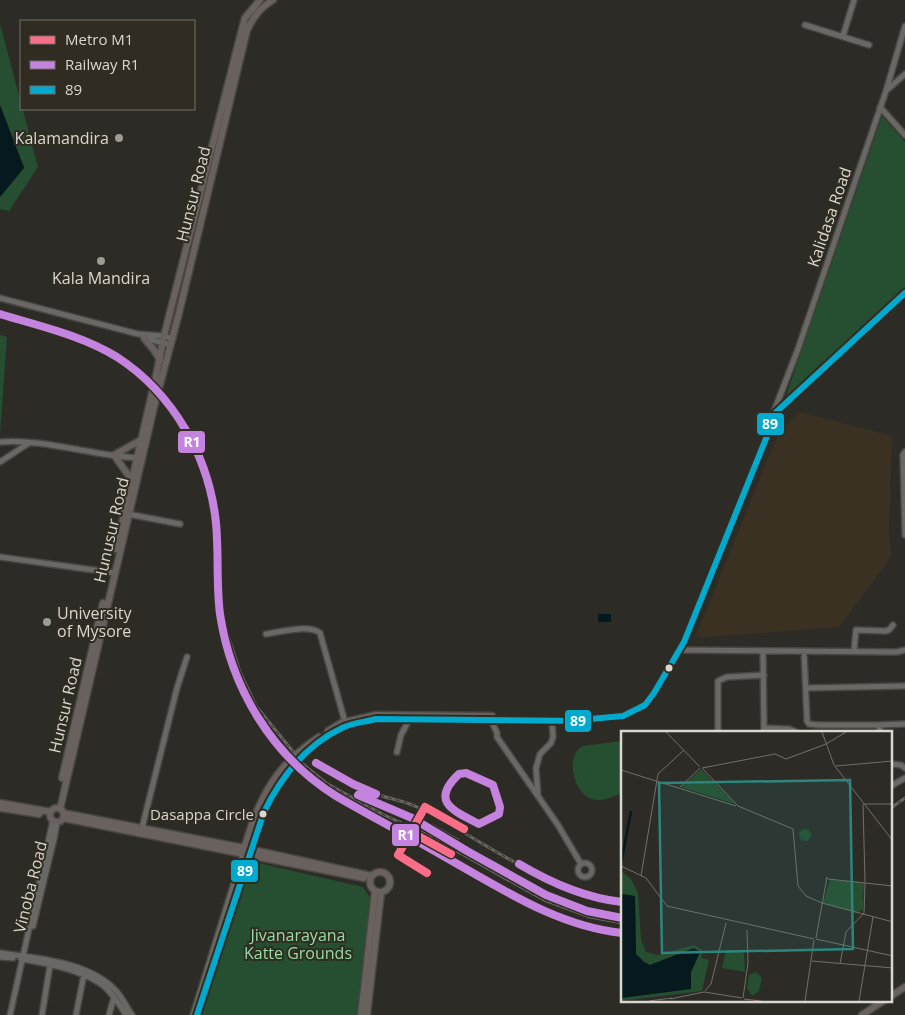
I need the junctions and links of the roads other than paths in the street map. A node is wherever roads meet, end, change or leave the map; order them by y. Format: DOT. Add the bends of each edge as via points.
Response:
graph roads {
  1 [pos="260,0"];
  2 [pos="273,0"];
  3 [pos="854,0"];
  4 [pos="805,25"];
  5 [pos="905,26"];
  6 [pos="843,36"];
  7 [pos="869,45"];
  8 [pos="905,74"];
  9 [pos="886,91"];
  10 [pos="880,107"];
  11 [pos="905,135"];
  12 [pos="905,293"];
  13 [pos="0,298"];
  14 [pos="141,336"];
  15 [pos="164,340"];
  16 [pos="172,342"];
  17 [pos="160,361"];
  18 [pos="159,377"];
  19 [pos="152,403"];
  20 [pos="772,415"];
  21 [pos="141,440"];
  22 [pos="0,442"];
  23 [pos="30,442"];
  24 [pos="905,452"];
  25 [pos="114,455"];
  26 [pos="139,458"];
  27 [pos="0,462"];
  28 [pos="132,479"];
  29 [pos="904,487"];
  30 [pos="128,514"];
  31 [pos="180,524"];
  32 [pos="905,535"];
  33 [pos="0,558"];
  34 [pos="113,572"];
  35 [pos="893,625"];
  36 [pos="266,634"];
  37 [pos="680,650"];
  38 [pos="905,650"];
  39 [pos="804,651"];
  40 [pos="854,651"];
  41 [pos="763,652"];
  42 [pos="187,657"];
  43 [pos="764,675"];
  44 [pos="905,686"];
  45 [pos="806,688"];
  46 [pos="491,718"];
  47 [pos="501,718"];
  48 [pos="590,718"];
  49 [pos="409,720"];
  50 [pos="552,721"];
  51 [pos="345,722"];
  52 [pos="905,724"];
  53 [pos="837,725"];
  54 [pos="818,726"];
  55 [pos="878,726"];
  56 [pos="764,730"];
  57 [pos="718,731"];
  58 [pos="794,731"];
  59 [pos="818,731"];
  60 [pos="837,731"];
  61 [pos="880,731"];
  62 [pos="497,733"];
  63 [pos="397,752"];
  64 [pos="892,764"];
  65 [pos="905,768"];
  66 [pos="905,778"];
  67 [pos="892,785"];
  68 [pos="538,796"];
  69 [pos="0,803"];
  70 [pos="0,808"];
  71 [pos="57,815"];
  72 [pos="142,828"];
  73 [pos="246,852"];
  74 [pos="581,864"];
  75 [pos="371,878"];
  76 [pos="378,892"];
  77 [pos="0,955"];
  78 [pos="24,958"];
  79 [pos="213,958"];
  80 [pos="50,965"];
  81 [pos="84,974"];
  82 [pos="905,986"];
  83 [pos="892,995"];
  84 [pos="114,998"];
  85 [pos="882,1002"];
  86 [pos="10,1015"];
  87 [pos="42,1015"];
  88 [pos="76,1015"];
  89 [pos="109,1015"];
  90 [pos="126,1015"];
  91 [pos="132,1015"];
  92 [pos="193,1015"];
  93 [pos="197,1015"];
  94 [pos="361,1015"];
  95 [pos="367,1015"];
  96 [pos="862,1015"];
  1 -- 15 [label="main road" via="245,18"];
  2 -- 16 [label="main road, Hunsur Road" via="254,15 247,30"];
  3 -- 6 [label="street"];
  4 -- 6 [label="street"];
  5 -- 9 [label="street, Kalidasa Road"];
  6 -- 7 [label="street"];
  8 -- 9 [label="street"];
  9 -- 10 [label="street, Kalidasa Road"];
  10 -- 11 [label="street"];
  10 -- 20 [label="street, Kalidasa Road" via="798,349"];
  12 -- 20 [label="main road"];
  13 -- 14 [label="street"];
  14 -- 15 [label="street"];
  14 -- 17 [label="main road"];
  15 -- 16 [label="street"];
  15 -- 17 [label="main road"];
  16 -- 18 [label="main road, Hunsur Road"];
  17 -- 18 [label="main road"];
  18 -- 19 [label="main road, Hunsur Road, bridge"];
  19 -- 21 [label="main road, Hunsur Road"];
  19 -- 26 [label="main road, Hunusur Road"];
  20 -- 37 [label="main road" via="767,436"];
  21 -- 25 [label="main road"];
  21 -- 26 [label="main road, Hunsur Road"];
  22 -- 23 [label="street"];
  23 -- 25 [label="street"];
  23 -- 27 [label="street"];
  24 -- 29 [label="street"];
  25 -- 26 [label="street"];
  25 -- 28 [label="main road"];
  26 -- 28 [label="main road, Hunsur Road"];
  26 -- 30 [label="main road, Hunusur Road"];
  28 -- 34 [label="main road, Hunsur Road"];
  29 -- 32 [label="street"];
  30 -- 31 [label="street"];
  30 -- 34 [label="main road, Hunusur Road"];
  33 -- 34 [label="street"];
  34 -- 71 [label="main road, Hunusur Road"];
  35 -- 40 [label="street" via="886,631 856,630"];
  36 -- 51 [label="street" via="306,629 318,631"];
  37 -- 41 [label="street"];
  37 -- 48 [label="main road" via="645,705 622,716"];
  38 -- 40 [label="street"];
  39 -- 40 [label="street"];
  39 -- 41 [label="street"];
  39 -- 45 [label="street"];
  41 -- 43 [label="street"];
  42 -- 72 [label="street"];
  43 -- 56 [label="street"];
  43 -- 57 [label="street" via="727,676 718,681"];
  44 -- 45 [label="street"];
  45 -- 54 [label="street" via="807,721"];
  46 -- 47 [label="main road"];
  46 -- 49 [label="main road"];
  46 -- 51 [label="main road" via="376,715"];
  46 -- 62 [label="street"];
  47 -- 48 [label="main road"];
  47 -- 50 [label="main road"];
  47 -- 62 [label="street"];
  48 -- 50 [label="main road"];
  49 -- 63 [label="street"];
  49 -- 73 [label="main road" via="376,719 343,727 318,743 287,773 275,790"];
  50 -- 68 [label="street" via="551,742 540,754 536,768"];
  51 -- 73 [label="main road" via="303,749 269,786 258,809"];
  52 -- 55 [label="street"];
  53 -- 54 [label="street"];
  53 -- 55 [label="street"];
  53 -- 60 [label="street"];
  54 -- 59 [label="street"];
  55 -- 61 [label="street"];
  56 -- 58 [label="street"];
  62 -- 68 [label="street"];
  64 -- 65 [label="street"];
  66 -- 67 [label="street"];
  68 -- 74 [label="street"];
  69 -- 71 [label="main road"];
  70 -- 71 [label="main road"];
  71 -- 72 [label="main road"];
  71 -- 73 [label="main road"];
  71 -- 78 [label="street, Vinoba Road"];
  72 -- 73 [label="main road"];
  73 -- 75 [label="main road"];
  73 -- 79 [label="street"];
  75 -- 76 [label="main road" via="370,886"];
  75 -- 76 [label="main road" via="381,871 389,877 390,886 386,891"];
  76 -- 94 [label="main road"];
  76 -- 95 [label="main road"];
  77 -- 78 [label="street"];
  78 -- 80 [label="street"];
  78 -- 86 [label="street, Vinoba Road"];
  78 -- 91 [label="street" via="51,961 95,974 116,992"];
  79 -- 92 [label="street"];
  79 -- 93 [label="street"];
  80 -- 81 [label="street"];
  80 -- 87 [label="street"];
  81 -- 84 [label="street" via="100,983"];
  81 -- 88 [label="street"];
  82 -- 83 [label="main road"];
  84 -- 89 [label="street"];
  84 -- 90 [label="street"];
  85 -- 96 [label="main road"];
}
